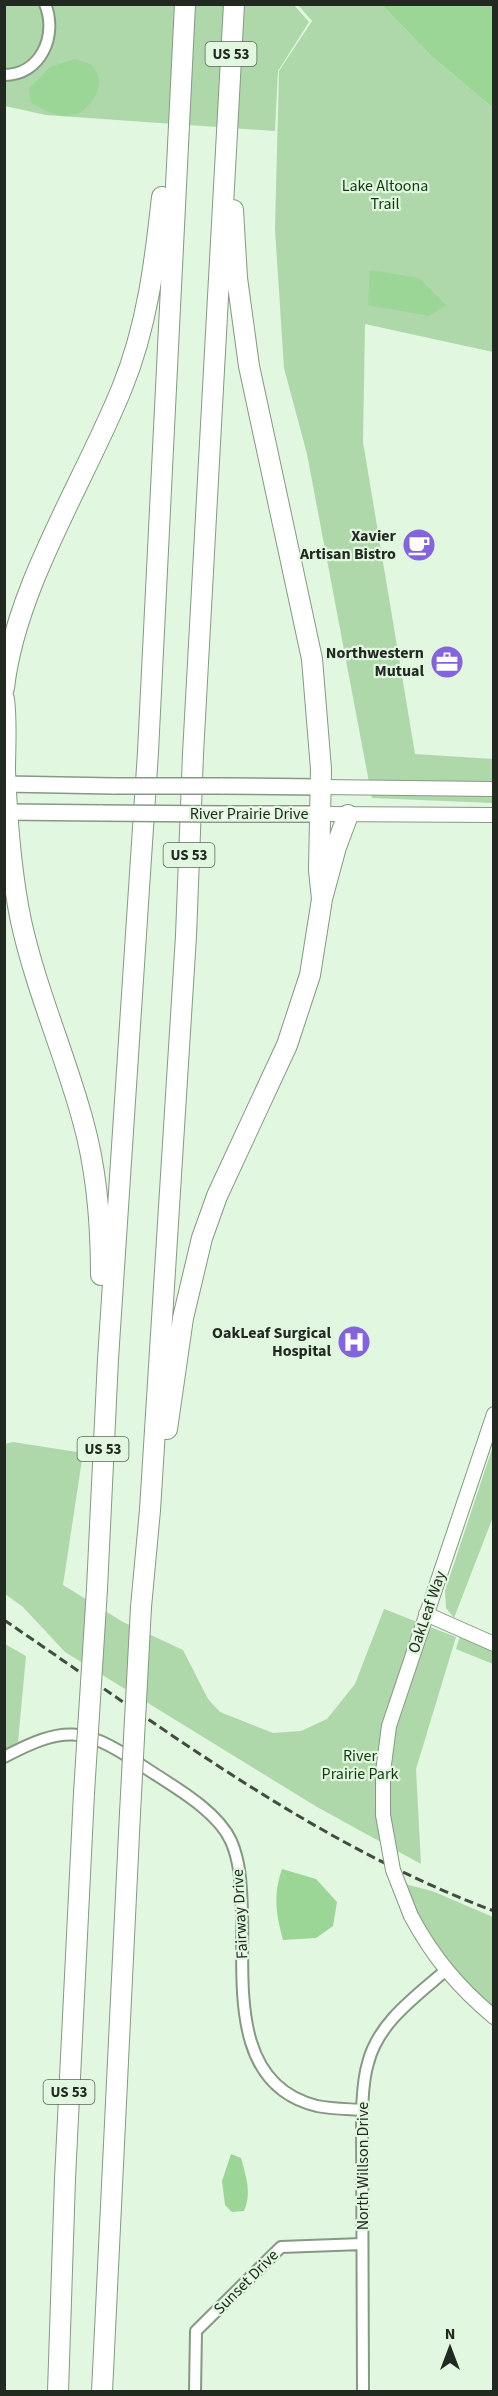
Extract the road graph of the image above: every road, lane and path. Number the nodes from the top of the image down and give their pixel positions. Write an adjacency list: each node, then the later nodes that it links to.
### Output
1 (45, 4): 4 (street)
2 (185, 4): 5 (highway, US 53)
3 (234, 4): 6 (highway, US 53)
4 (4, 75)
5 (180, 85): 7 (highway); 17 (highway, US 53)
6 (228, 103): 10 (highway); 19 (highway, US 53)
7 (4, 688)
8 (4, 699): 9 (highway)
9 (5, 784): 10 (main road, River Prairie Drive, bridge); 12 (highway)
10 (320, 787): 11 (street, River Prairie Drive); 13 (highway)
11 (494, 789)
12 (6, 812): 13 (main road, River Prairie Drive, bridge); 17 (highway)
13 (320, 814): 14 (street, River Prairie Drive); 16 (highway)
14 (348, 815): 15 (street, River Prairie Drive); 16 (highway)
15 (494, 815)
16 (322, 899): 19 (highway)
17 (108, 1359): 27 (highway, US 53, bridge)
18 (494, 1414): 20 (street, OakLeaf Way)
19 (150, 1510): 28 (highway, US 53, bridge)
20 (426, 1614): 21 (street); 23 (street, OakLeaf Way, bridge)
21 (494, 1644)
22 (4, 1757): 25 (street, Fairway Drive)
23 (445, 1971): 24 (street, OakLeaf Way); 25 (street, North Willson Drive)
24 (494, 2017)
25 (362, 2110): 26 (street, North Willson Drive)
26 (362, 2244): 29 (street, Sunset Drive); 30 (street, North Willson Drive)
27 (58, 2391)
28 (102, 2391)
29 (195, 2391)
30 (363, 2391)

